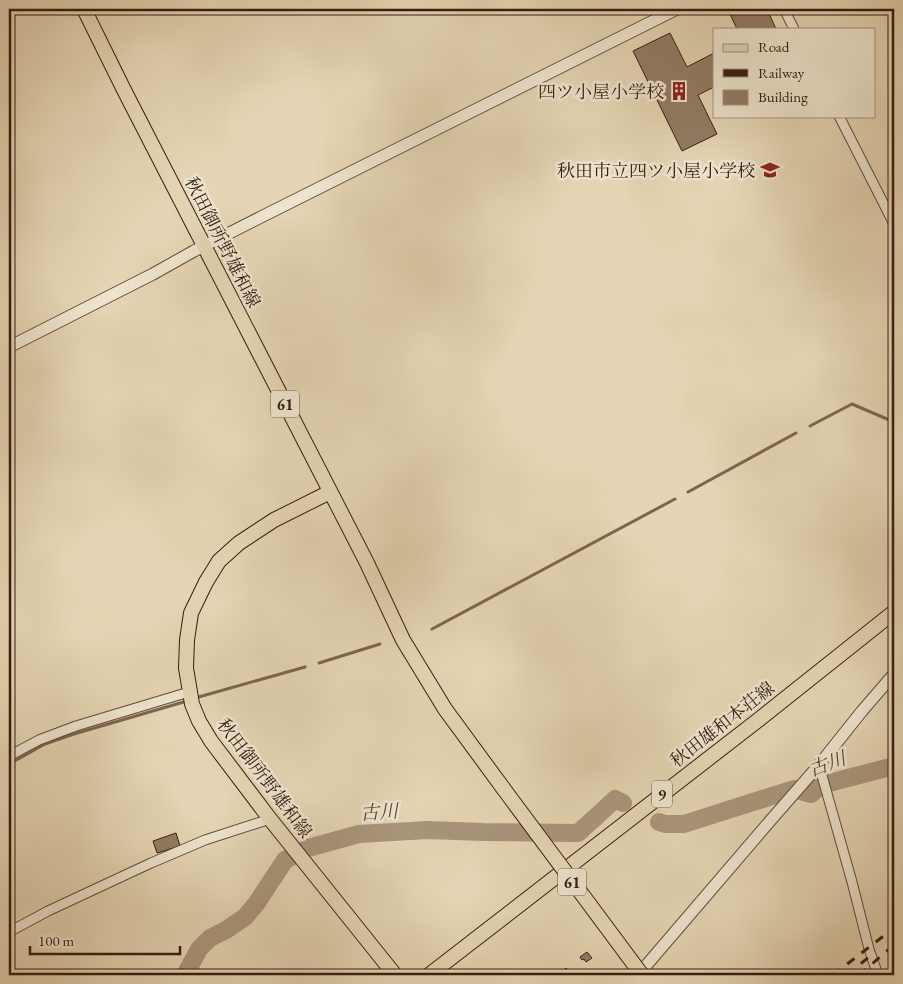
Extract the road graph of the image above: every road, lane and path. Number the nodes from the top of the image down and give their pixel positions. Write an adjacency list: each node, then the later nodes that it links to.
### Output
1 (84, 9): 7 (main road, 秋田御所野雄和線 / 61)
2 (677, 9): 7 (street)
3 (784, 9): 4 (street)
4 (794, 28)
5 (840, 118): 6 (street)
6 (894, 224)
7 (204, 246): 8 (street); 9 (main road, 秋田御所野雄和線 / 61)
8 (9, 347)
9 (330, 492): 12 (main road, 秋田御所野雄和線); 19 (main road, 秋田御所野雄和線 / 61, bridge)
10 (894, 612): 18 (main road, 秋田雄和本荘線 / 9)
11 (894, 674): 14 (street)
12 (190, 696): 13 (street); 15 (main road, 秋田御所野雄和線)
13 (9, 756)
14 (820, 771): 19 (street); 20 (street)
15 (270, 819): 16 (street); 17 (main road, 秋田御所野雄和線)
16 (9, 932)
17 (395, 975)
18 (429, 975)
19 (640, 975)
20 (878, 975)

